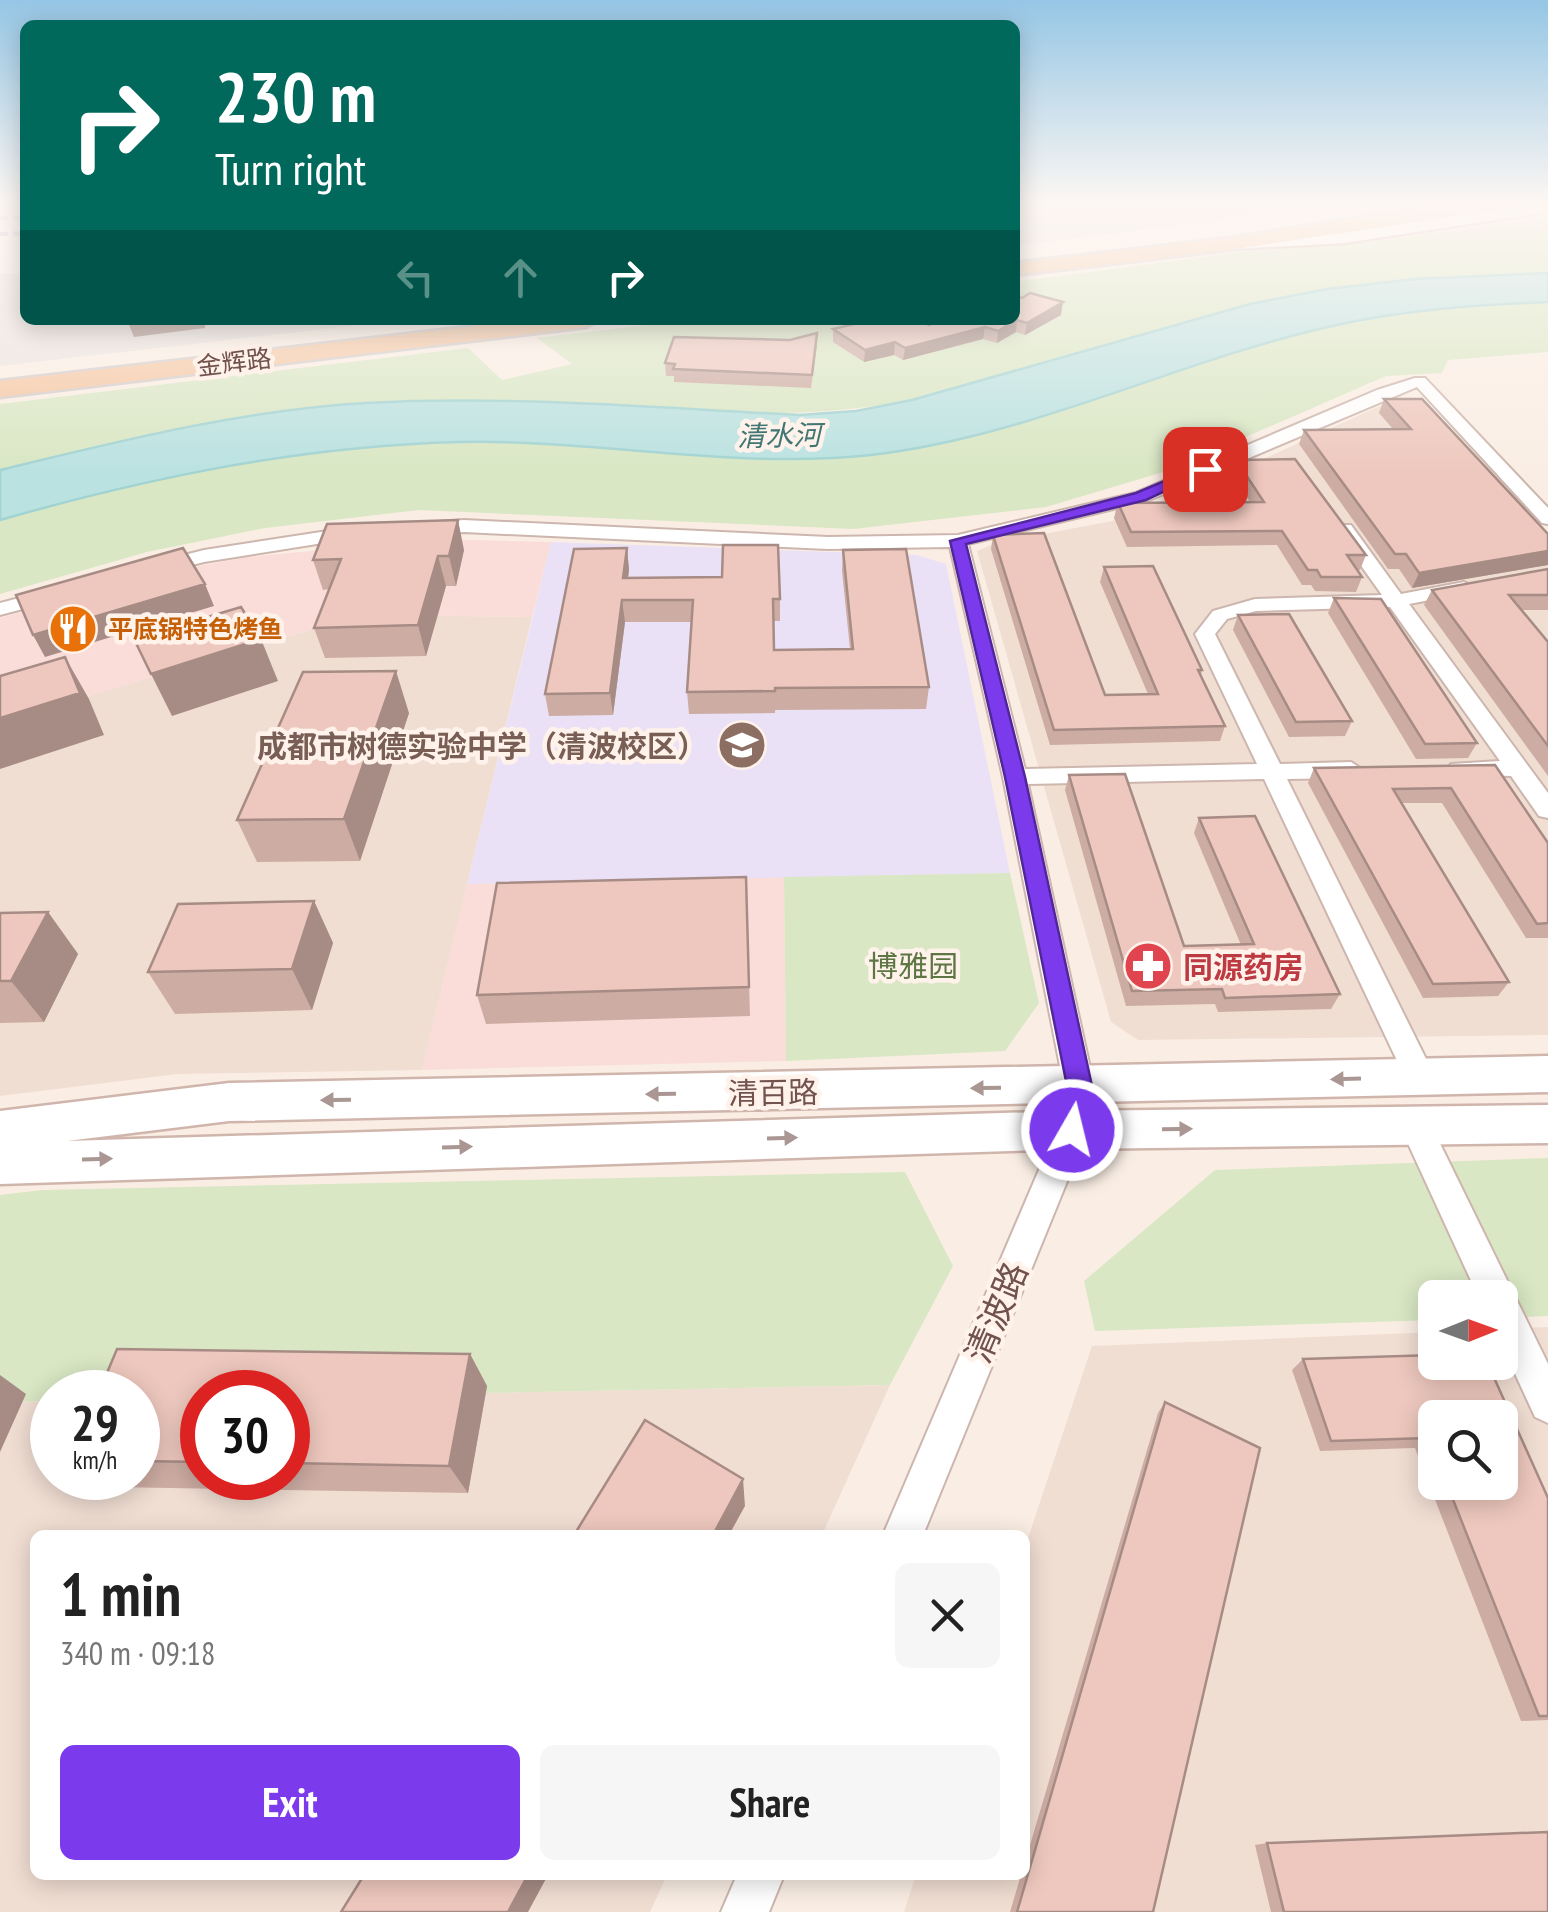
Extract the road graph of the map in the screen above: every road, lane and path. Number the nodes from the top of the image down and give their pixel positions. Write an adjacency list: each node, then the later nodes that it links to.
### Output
1 (451, 325): 3 (main road, 金辉路)
2 (546, 325): 4 (main road, 金辉路)
3 (0, 378)
4 (0, 390)
5 (1269, 442): 6 (street); 8 (street); 9 (street)
6 (1295, 460)
7 (1329, 507): 13 (street)
8 (1548, 519)
9 (958, 541): 10 (street); 19 (street)
10 (129, 575)
11 (1487, 584): 13 (street)
12 (72, 590): 14 (street)
13 (1396, 600): 15 (street); 18 (street)
14 (0, 609)
15 (1518, 768): 16 (street); 20 (street)
16 (1442, 769)
17 (1366, 770): 18 (street)
18 (1272, 771): 19 (street); 22 (street)
19 (1015, 777): 23 (street)
20 (1548, 810)
21 (1548, 1074): 22 (street, 清百路)
22 (1420, 1076): 23 (street, 清百路, one-way to 23)
23 (1079, 1086): 26 (street, 清百路, one-way to 26); 27 (street, 清波路)
24 (1548, 1124): 25 (street, 清百路)
25 (1416, 1126): 27 (street, 清百路, one-way to 25); 29 (street)
26 (0, 1130)
27 (1072, 1130): 28 (street, 清百路, one-way to 27); 32 (street, 清波路)
28 (0, 1164)
29 (1489, 1280)
30 (1518, 1340): 31 (street)
31 (1548, 1404)
32 (904, 1530)
33 (759, 1880): 34 (street)
34 (745, 1912)

